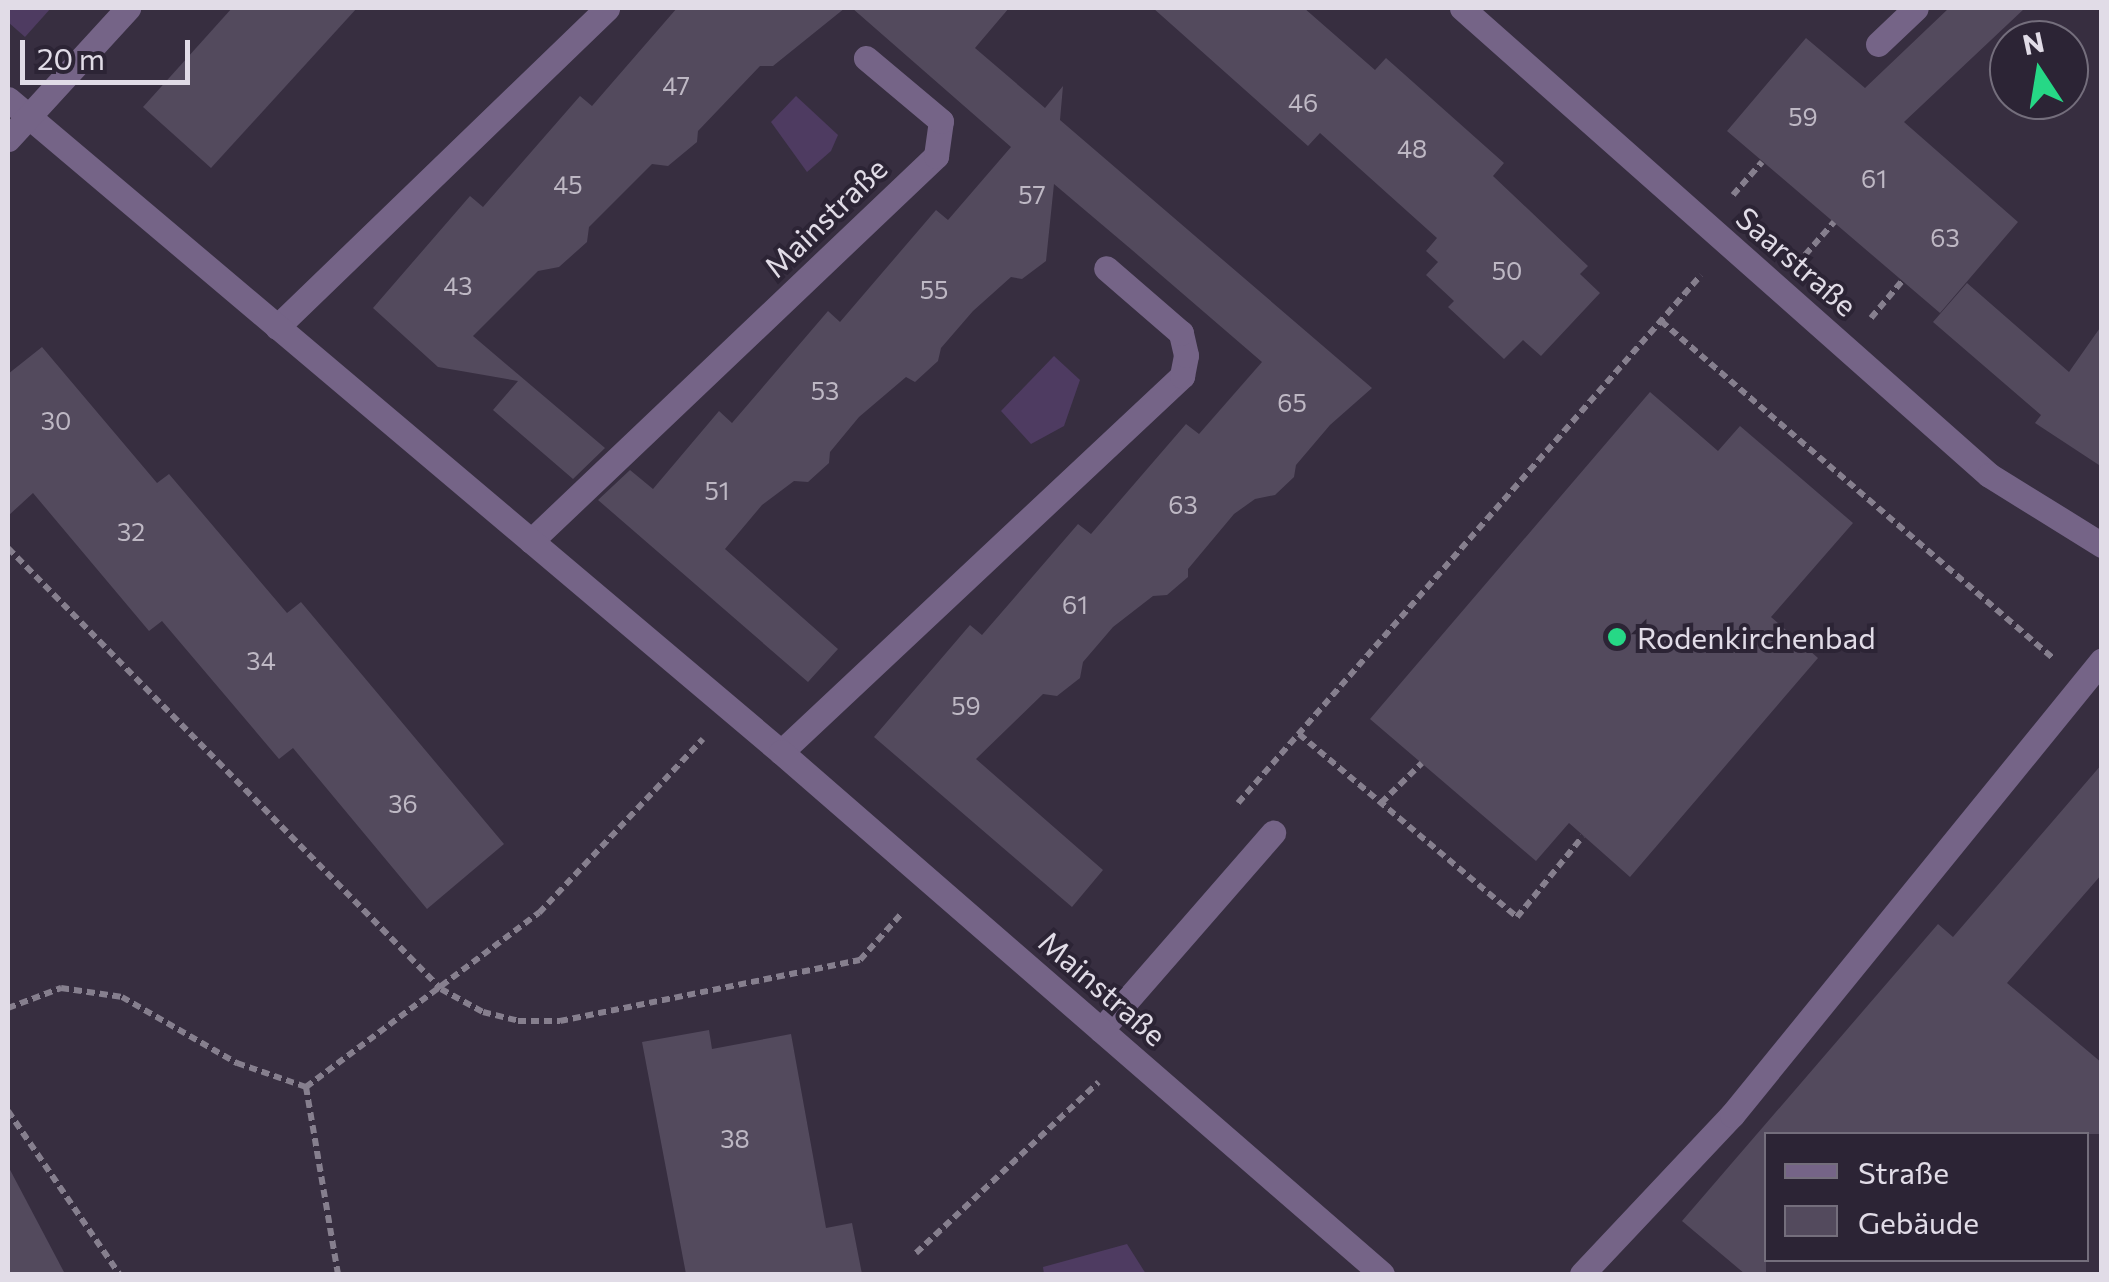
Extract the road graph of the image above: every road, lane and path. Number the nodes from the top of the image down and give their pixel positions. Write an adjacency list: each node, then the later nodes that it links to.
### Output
1 (128, 8): 8 (street)
2 (606, 8): 13 (street)
3 (1462, 8): 10 (street, Saarstraße)
4 (1916, 8): 5 (street)
5 (1878, 44)
6 (866, 58): 14 (street, Mainstraße)
7 (8, 99): 8 (street, Mainstraße)
8 (28, 116): 9 (street); 13 (street, Mainstraße)
9 (8, 139)
10 (1728, 244): 12 (path); 15 (street, Saarstraße)
11 (1106, 268): 21 (street)
12 (1661, 321): 18 (path); 20 (path)
13 (277, 327): 14 (street, Mainstraße)
14 (531, 541): 19 (street, Mainstraße)
15 (2102, 545)
16 (8, 548): 28 (path)
17 (2102, 660): 18 (street)
18 (2082, 684): 38 (street)
19 (731, 709): 21 (street, Mainstraße); 28 (path)
20 (1299, 734): 23 (path); 24 (path)
21 (781, 752): 27 (street, Mainstraße)
22 (1422, 763): 23 (path)
23 (1381, 803): 26 (path)
24 (1233, 809)
25 (1273, 833): 30 (street)
26 (1583, 836)
27 (931, 882): 28 (path); 30 (street, Mainstraße)
28 (441, 989): 32 (path)
29 (8, 1008): 32 (path)
30 (1100, 1030): 31 (street, Mainstraße)
31 (1128, 1053): 34 (path); 37 (street, Mainstraße)
32 (306, 1087): 36 (path)
33 (8, 1111): 35 (path)
34 (916, 1253)
35 (119, 1274)
36 (338, 1274)
37 (1382, 1274)
38 (1582, 1274)

